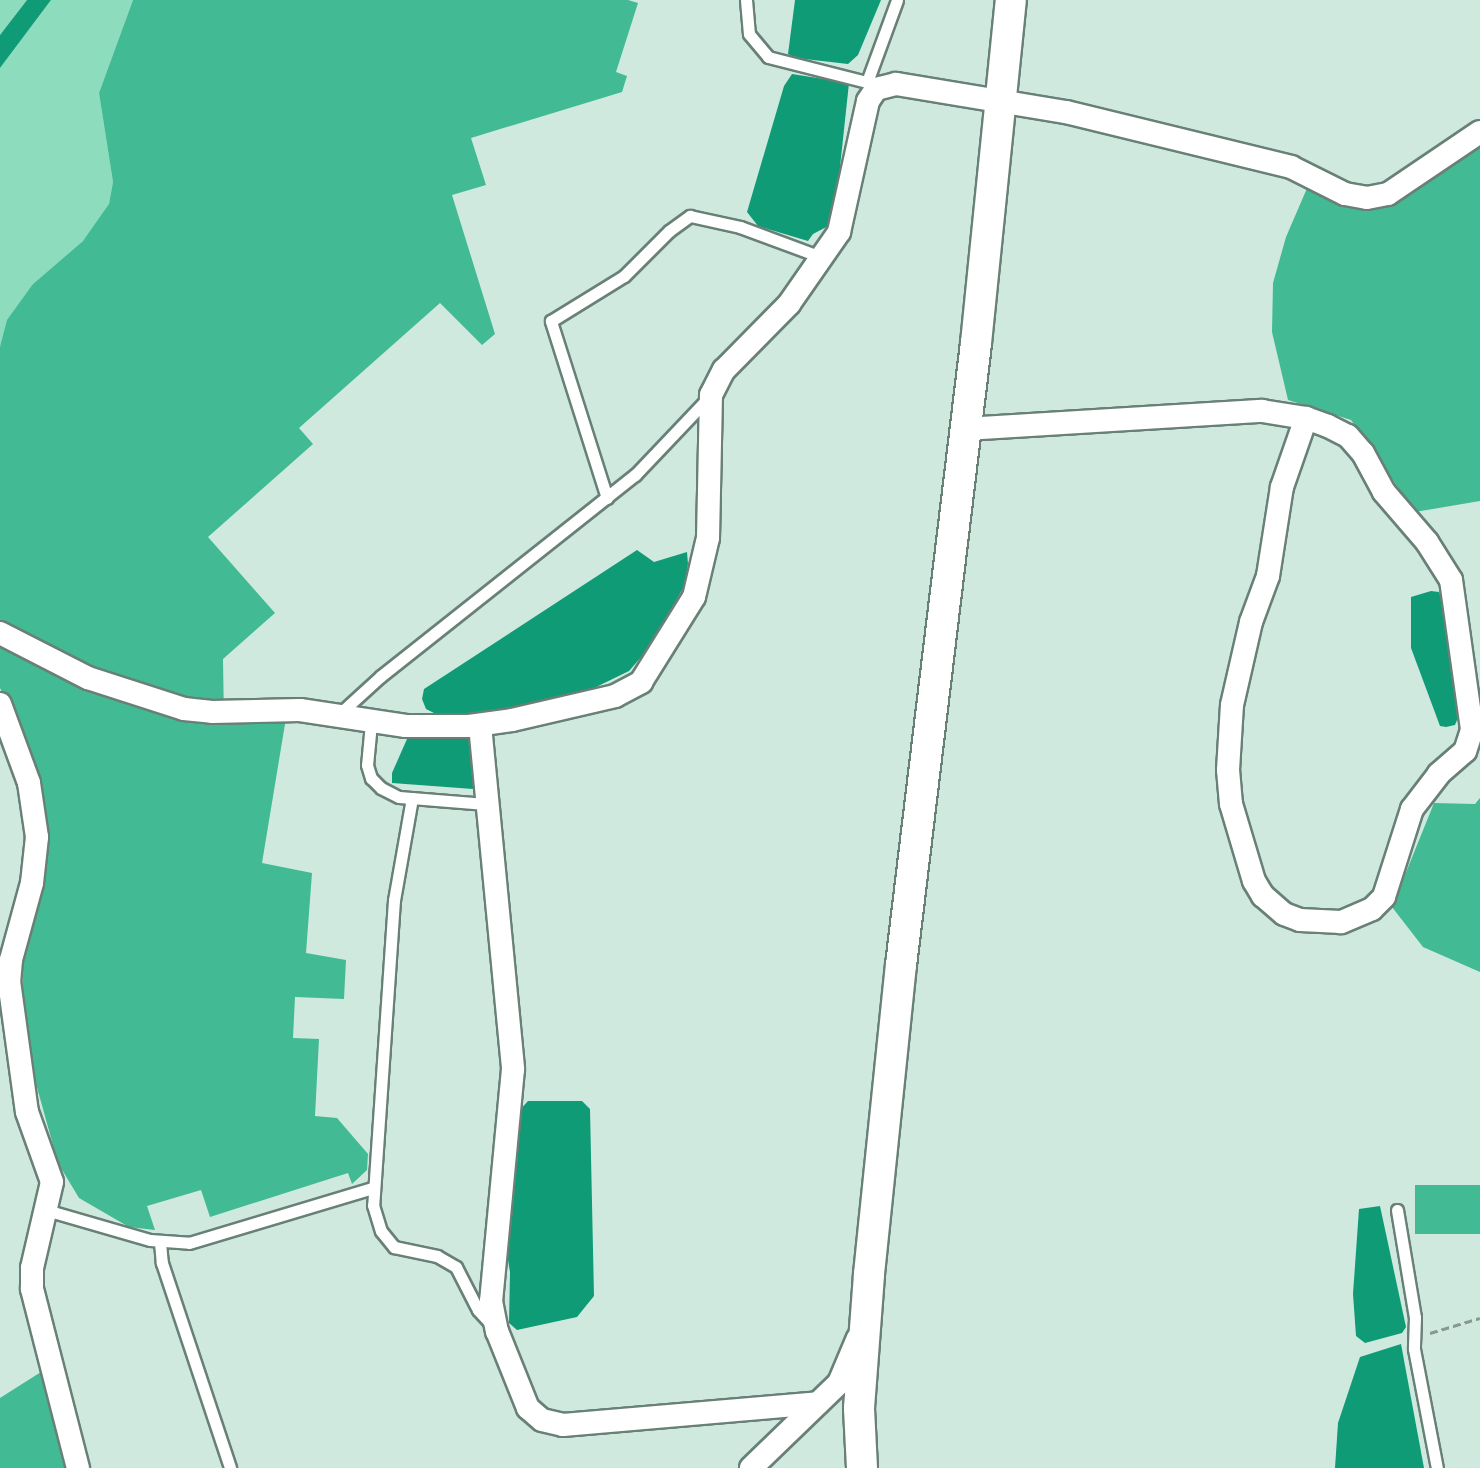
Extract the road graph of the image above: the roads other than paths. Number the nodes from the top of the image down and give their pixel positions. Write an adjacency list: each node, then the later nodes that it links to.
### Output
1 (746, 0): 4 (lane)
2 (897, 0): 4 (lane)
3 (1011, 0): 5 (street)
4 (874, 84): 5 (street); 7 (street)
5 (999, 101): 6 (street); 10 (street)
6 (1480, 132)
7 (821, 257): 8 (street); 11 (lane)
8 (711, 395): 11 (lane); 16 (street)
9 (1306, 418): 9 (street); 10 (street)
10 (965, 429): 23 (street)
11 (607, 498): 14 (lane)
12 (0, 633): 14 (street)
13 (0, 704): 20 (street)
14 (336, 717): 15 (street)
15 (371, 723): 16 (street); 17 (lane)
16 (480, 725): 18 (street)
17 (412, 798): 18 (lane); 19 (lane)
18 (486, 804): 24 (street)
19 (372, 1188): 22 (lane); 24 (lane)
20 (46, 1210): 22 (lane); 26 (street)
21 (1397, 1210): 30 (lane)
22 (160, 1242): 27 (lane)
23 (865, 1322): 25 (street); 29 (street)
24 (497, 1331): 25 (street)
25 (818, 1403): 28 (street)
26 (78, 1468)
27 (230, 1468)
28 (751, 1468)
29 (862, 1468)
30 (1437, 1468)

